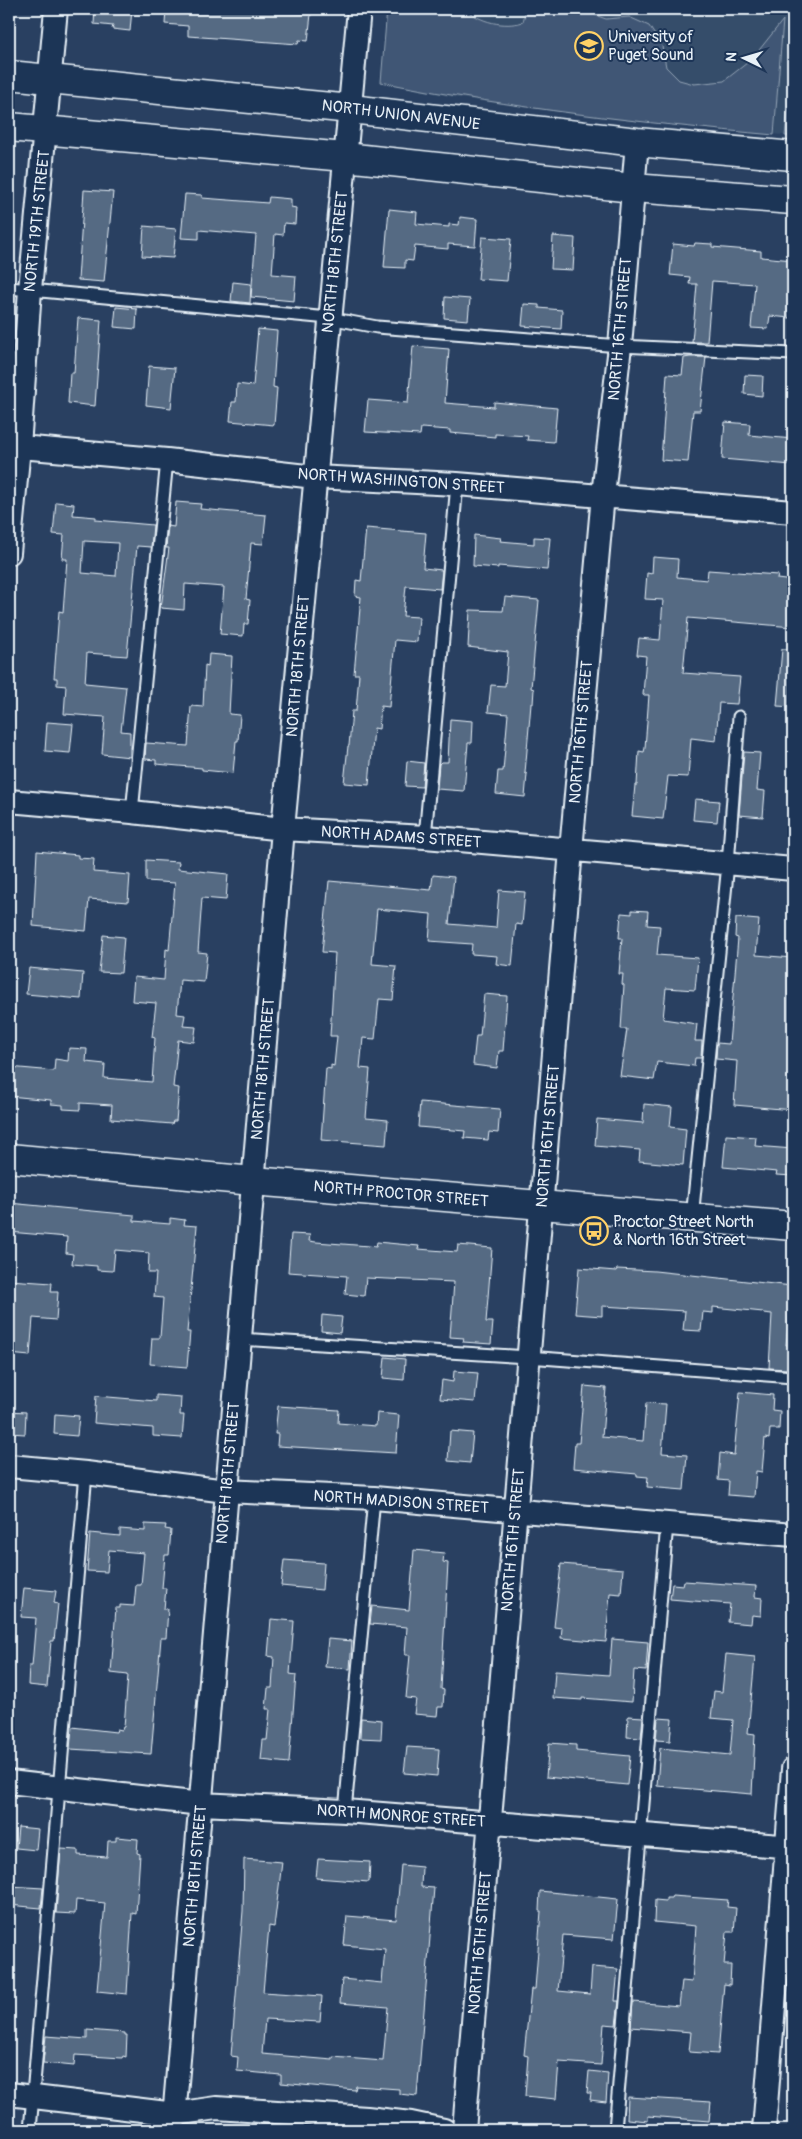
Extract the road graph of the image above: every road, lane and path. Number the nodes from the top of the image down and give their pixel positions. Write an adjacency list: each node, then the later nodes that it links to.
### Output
1 (56, 9): 4 (street, NORTH 19TH STREET)
2 (359, 9): 5 (street, NORTH 18TH STREET)
3 (9, 75): 4 (street, NORTH UNION AVENUE)
4 (50, 78): 5 (street, NORTH UNION AVENUE); 7 (street, NORTH 19TH STREET)
5 (351, 109): 8 (street, NORTH UNION AVENUE); 10 (street, NORTH 18TH STREET)
6 (9, 127): 7 (street)
7 (46, 130): 10 (street); 13 (street, NORTH 19TH STREET)
8 (637, 142): 9 (street, NORTH UNION AVENUE); 11 (street, NORTH 16TH STREET)
9 (793, 156)
10 (345, 157): 11 (street); 14 (street, NORTH 18TH STREET)
11 (633, 188): 12 (street); 15 (street, NORTH 16TH STREET)
12 (793, 200)
13 (19, 289): 14 (lane); 17 (street, NORTH 19TH STREET)
14 (330, 318): 15 (lane); 19 (street, NORTH 18TH STREET)
15 (620, 346): 16 (lane); 21 (street, NORTH 16TH STREET)
16 (793, 354)
17 (14, 447): 18 (street, NORTH WASHINGTON STREET); 23 (street, NORTH 19TH STREET)
18 (167, 460): 19 (street, NORTH WASHINGTON STREET); 26 (lane)
19 (315, 477): 20 (street, NORTH WASHINGTON STREET); 27 (street, NORTH 18TH STREET)
20 (457, 484): 21 (street, NORTH WASHINGTON STREET); 28 (lane)
21 (604, 495): 22 (street, NORTH WASHINGTON STREET); 29 (street, NORTH 16TH STREET)
22 (793, 512)
23 (9, 553)
24 (739, 717): 30 (lane)
25 (9, 801): 26 (street, NORTH ADAMS STREET)
26 (132, 812): 27 (street, NORTH ADAMS STREET)
27 (283, 829): 28 (street, NORTH ADAMS STREET); 33 (street, NORTH 18TH STREET)
28 (425, 837): 29 (street, NORTH ADAMS STREET)
29 (570, 850): 30 (street, NORTH ADAMS STREET); 34 (street, NORTH 16TH STREET)
30 (728, 864): 31 (street, NORTH ADAMS STREET); 35 (lane)
31 (793, 869)
32 (9, 1158): 33 (street, NORTH PROCTOR STREET)
33 (253, 1181): 34 (street, NORTH PROCTOR STREET); 37 (street, NORTH 18TH STREET)
34 (542, 1206): 35 (street, NORTH PROCTOR STREET); 38 (street, NORTH 16TH STREET)
35 (692, 1218): 36 (street, NORTH PROCTOR STREET)
36 (793, 1226)
37 (239, 1340): 38 (lane); 42 (street, NORTH 18TH STREET)
38 (528, 1357): 39 (lane); 44 (street, NORTH 16TH STREET)
39 (793, 1377)
40 (9, 1466): 41 (street, NORTH MADISON STREET)
41 (86, 1473): 42 (street, NORTH MADISON STREET); 49 (lane)
42 (226, 1491): 43 (street, NORTH MADISON STREET); 50 (street, NORTH 18TH STREET)
43 (374, 1498): 44 (street, NORTH MADISON STREET); 51 (lane)
44 (516, 1510): 45 (street, NORTH MADISON STREET); 52 (street, NORTH 16TH STREET)
45 (667, 1524): 46 (street, NORTH MADISON STREET); 53 (lane)
46 (793, 1535)
47 (793, 1769): 54 (street)
48 (9, 1782): 49 (street, NORTH MONROE STREET)
49 (60, 1786): 50 (street, NORTH MONROE STREET); 56 (lane)
50 (201, 1804): 51 (street, NORTH MONROE STREET); 57 (street, NORTH 18TH STREET)
51 (345, 1810): 52 (street, NORTH MONROE STREET)
52 (490, 1822): 53 (street, NORTH MONROE STREET); 60 (street, NORTH 16TH STREET)
53 (641, 1835): 54 (street, NORTH MONROE STREET); 61 (lane)
54 (790, 1847): 62 (street)
55 (9, 2094): 56 (street)
56 (33, 2097): 57 (street); 58 (lane)
57 (174, 2122): 59 (street)
58 (30, 2130)
59 (444, 2130)
60 (464, 2130)
61 (615, 2130)
62 (764, 2130)

